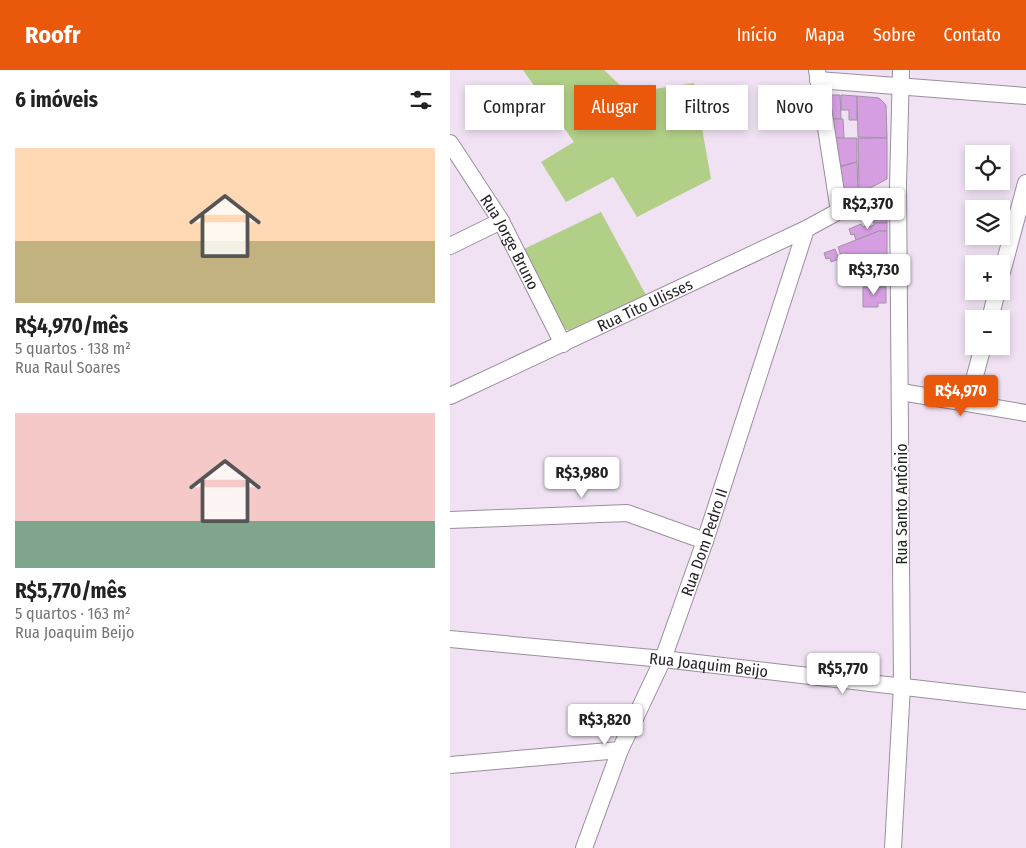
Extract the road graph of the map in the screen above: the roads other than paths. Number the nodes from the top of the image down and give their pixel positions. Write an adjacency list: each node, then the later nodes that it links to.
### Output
1 (901, 70): 3 (street, Rua Santo Antônio)
2 (818, 75): 3 (street); 8 (street, Rua Tito Ulisses)
3 (901, 87): 4 (street); 13 (street, Rua Santo Antônio)
4 (1026, 96)
5 (450, 144): 7 (street, Rua Jorge Bruno)
6 (1026, 183): 10 (street)
7 (502, 221): 9 (street); 11 (street, Rua Jorge Bruno)
8 (806, 229): 11 (street, Rua Tito Ulisses); 18 (street, Rua Dom Pedro II)
9 (450, 246)
10 (1007, 255)
11 (563, 344): 14 (street, Rua Tito Ulisses)
12 (981, 355): 15 (street)
13 (900, 392): 15 (street); 21 (street, Rua Santo Antônio)
14 (450, 396)
15 (968, 402): 16 (street)
16 (1026, 413)
17 (450, 520): 18 (street)
18 (705, 541): 20 (street, Rua Dom Pedro II)
19 (450, 639): 20 (street, Rua Joaquim Beijo)
20 (664, 659): 21 (street, Rua Joaquim Beijo); 23 (street, Rua Dom Pedro II)
21 (902, 686): 22 (street, Rua Joaquim Beijo); 26 (street, Rua Santo Antônio)
22 (1026, 701)
23 (620, 750): 24 (street); 25 (street, Rua Dom Pedro II)
24 (450, 765)
25 (584, 848)
26 (893, 848)

